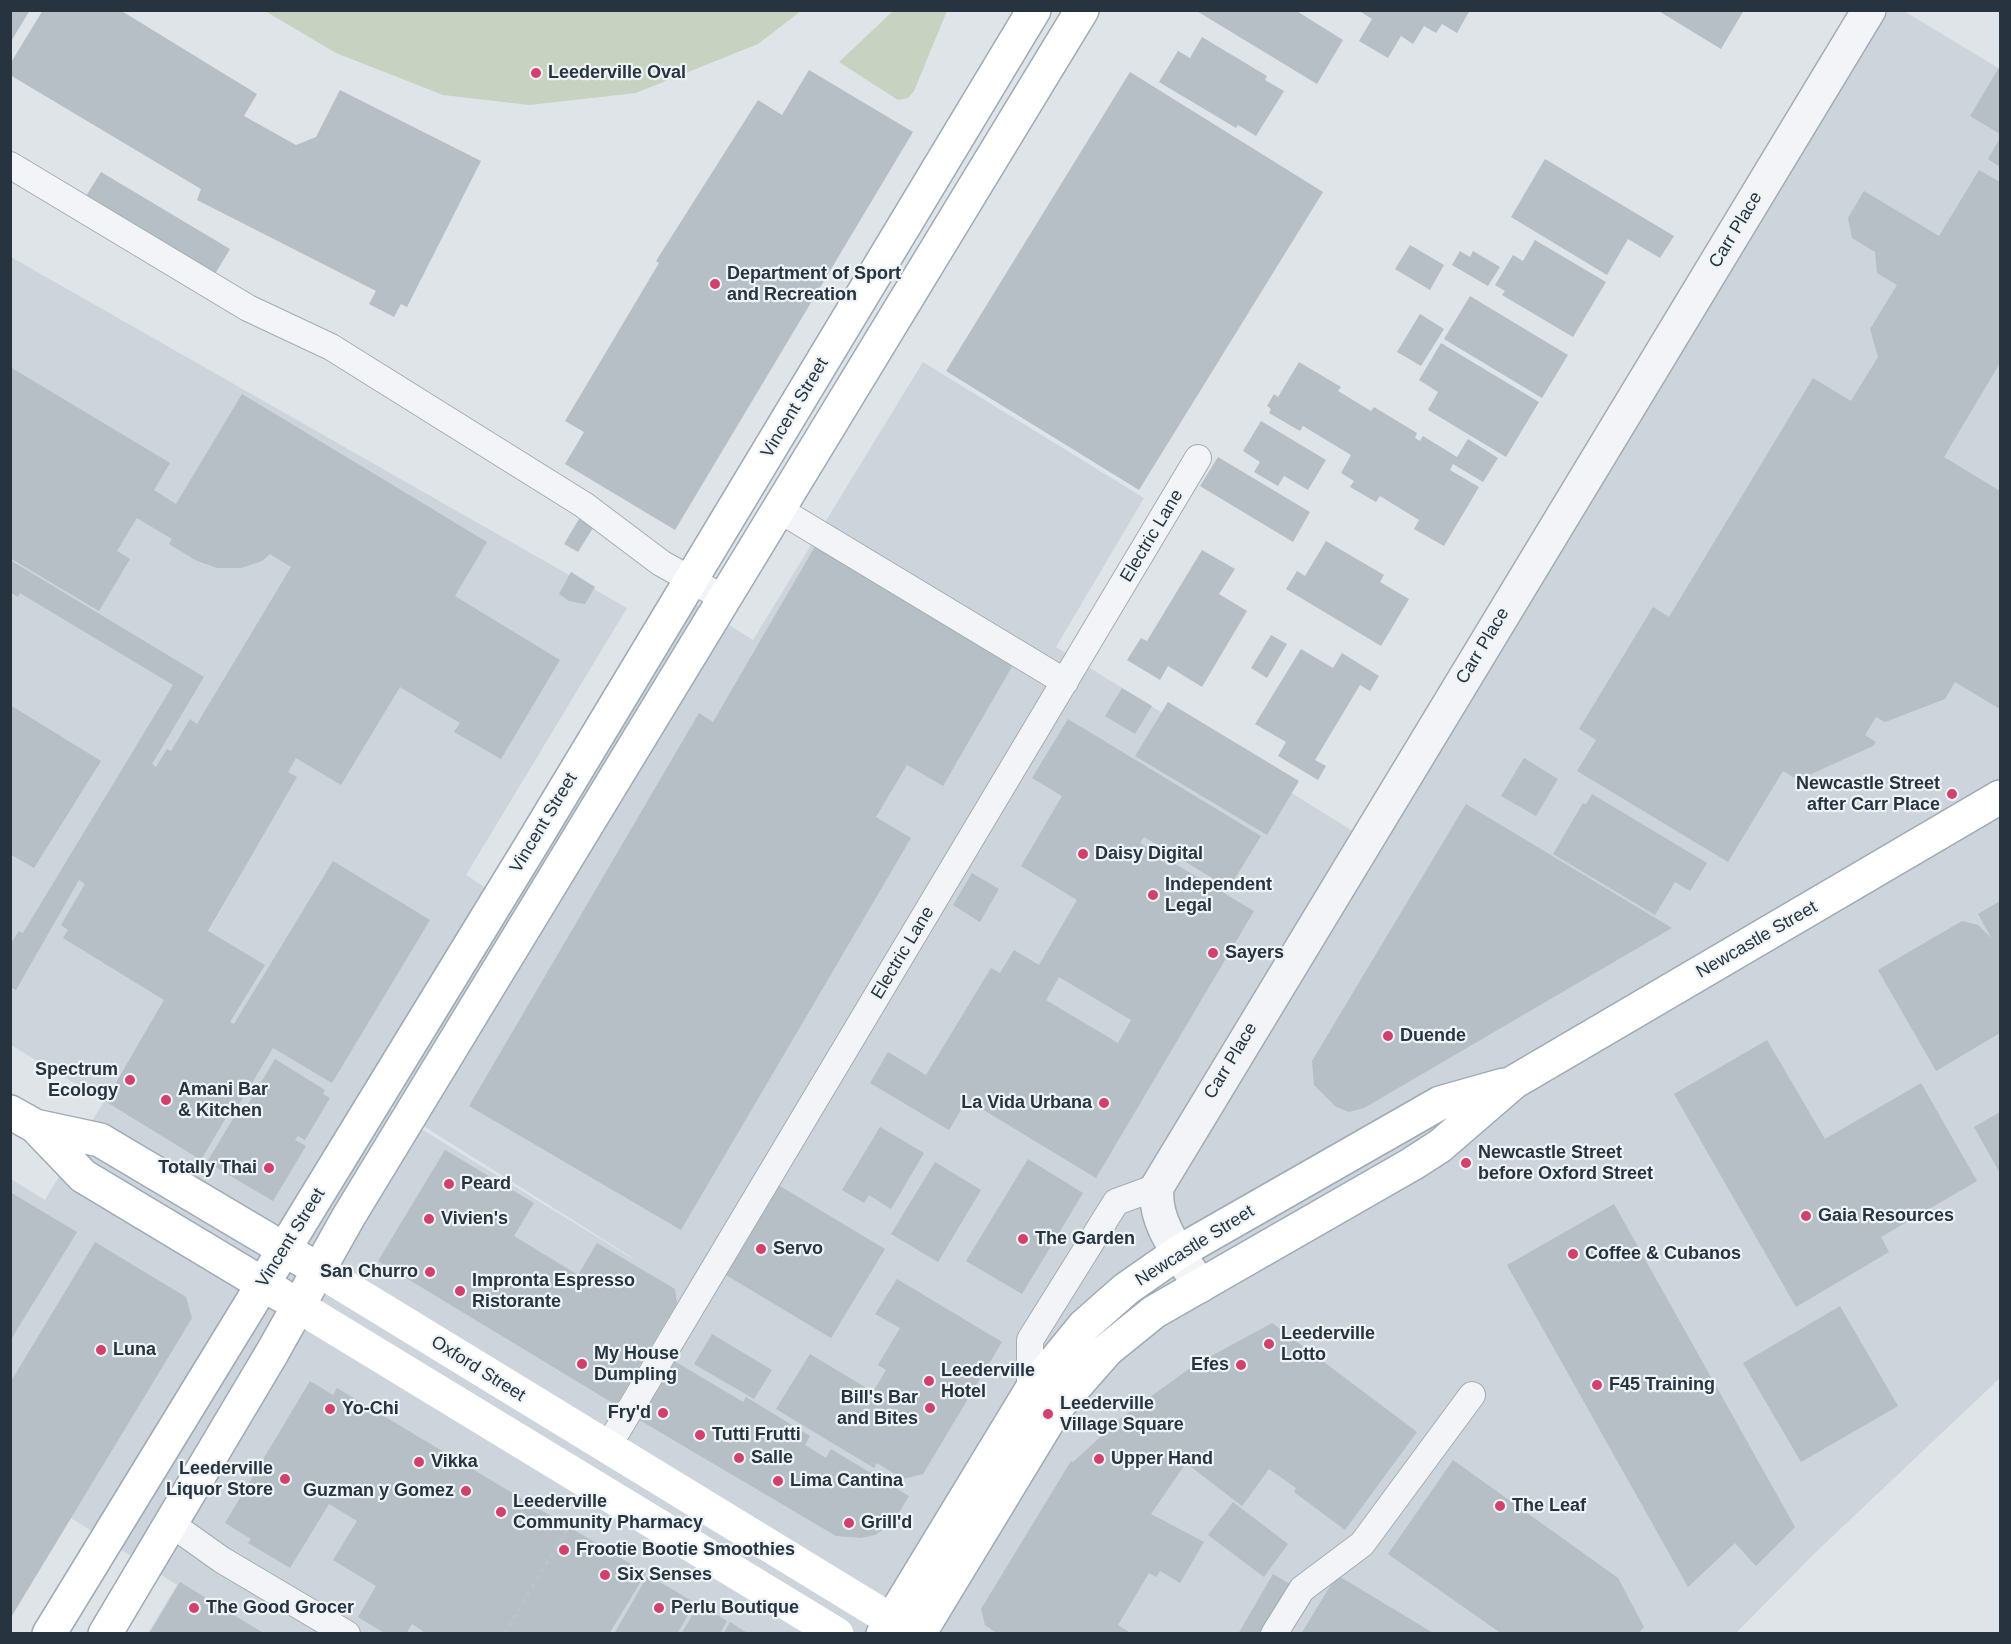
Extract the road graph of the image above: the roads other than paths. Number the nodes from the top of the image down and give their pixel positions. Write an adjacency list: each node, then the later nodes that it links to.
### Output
1 (1034, 10): 7 (main road, Vincent Street)
2 (1082, 10): 6 (main road, Vincent Street)
3 (1869, 10): 13 (street, Carr Place)
4 (10, 165): 7 (lane)
5 (1198, 458): 9 (lane, Electric Lane)
6 (778, 508): 8 (main road, Vincent Street); 9 (lane)
7 (691, 580): 8 (lane); 14 (main road, Vincent Street)
8 (724, 600): 16 (main road, Vincent Street)
9 (1065, 682): 22 (lane, Electric Lane)
10 (2001, 797): 11 (main road, Newcastle Street)
11 (1514, 1082): 15 (main road, Newcastle Street); 18 (main road, Newcastle Street)
12 (22, 1119): 14 (main road, Oxford Street); 17 (main road, Oxford Street)
13 (1157, 1187): 15 (street); 20 (lane)
14 (284, 1249): 16 (main road, Oxford Street); 17 (main road, Vincent Street)
15 (1179, 1252): 18 (street); 20 (main road, Newcastle Street)
16 (318, 1270): 19 (main road, Vincent Street); 22 (main road, Oxford Street)
17 (262, 1284): 19 (main road, Oxford Street); 25 (main road, Vincent Street)
18 (1200, 1286): 24 (main road, Newcastle Street)
19 (298, 1306): 23 (main road, Vincent Street); 28 (main road, Oxford Street)
20 (1030, 1392): 24 (main road, Newcastle Street)
21 (1472, 1395): 29 (lane)
22 (607, 1448): 24 (main road, Oxford Street)
23 (170, 1523): 26 (main road, Vincent Street); 27 (lane)
24 (902, 1630)
25 (48, 1634)
26 (105, 1634)
27 (347, 1634)
28 (837, 1634)
29 (1274, 1634)

